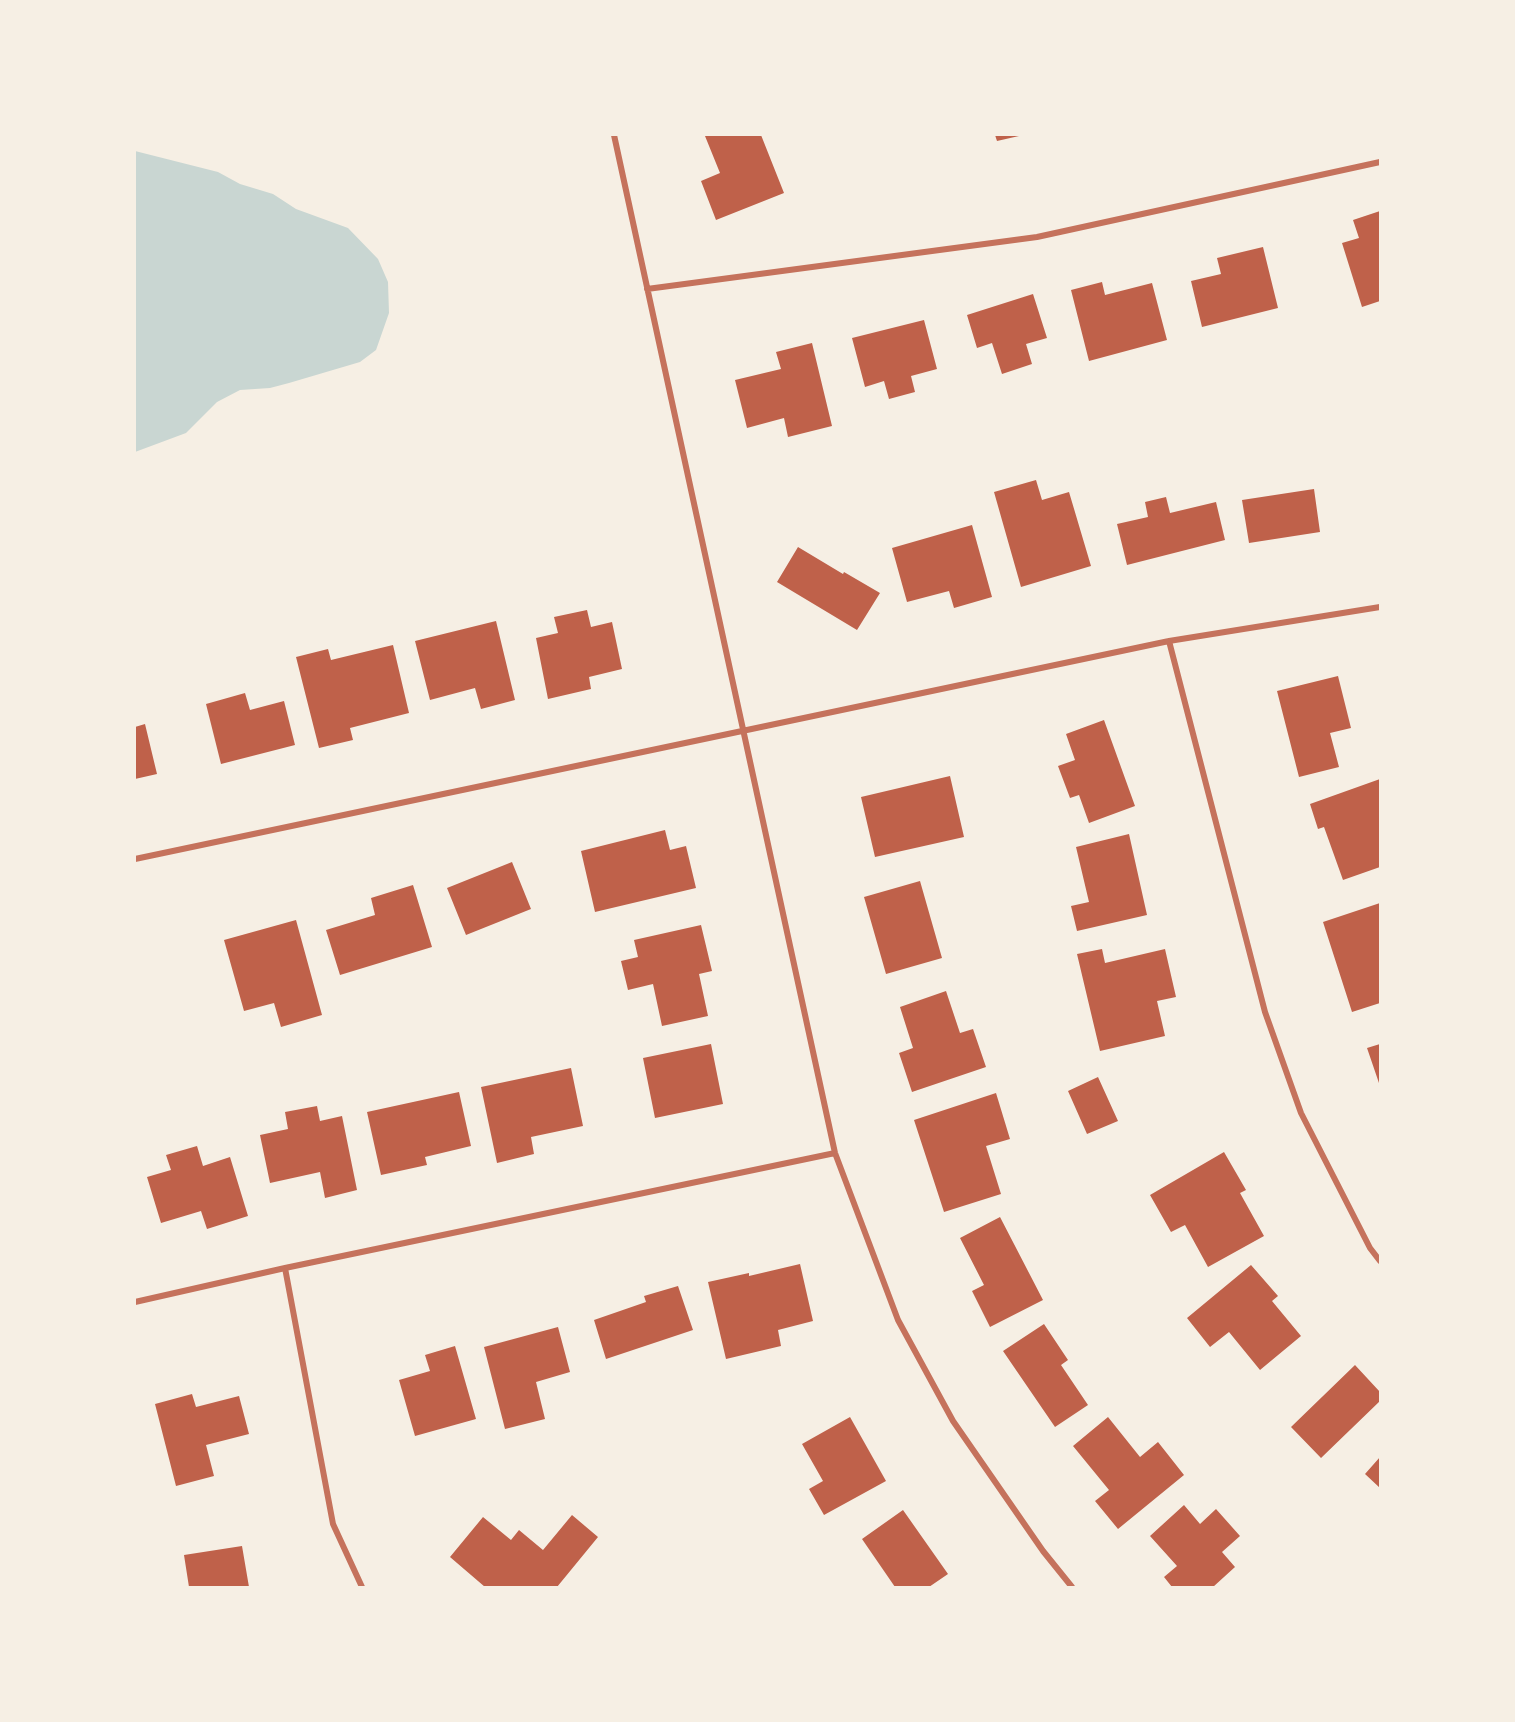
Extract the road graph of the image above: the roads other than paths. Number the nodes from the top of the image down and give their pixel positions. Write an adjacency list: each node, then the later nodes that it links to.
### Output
1 (614, 135): 3 (street)
2 (1380, 162): 3 (street)
3 (647, 289): 6 (street)
4 (1380, 607): 5 (street)
5 (1169, 641): 6 (street); 9 (street)
6 (744, 730): 7 (street); 8 (street)
7 (135, 859)
8 (835, 1153): 10 (street); 13 (street)
9 (1380, 1260)
10 (285, 1268): 11 (street); 12 (street)
11 (135, 1302)
12 (362, 1587)
13 (1071, 1587)

